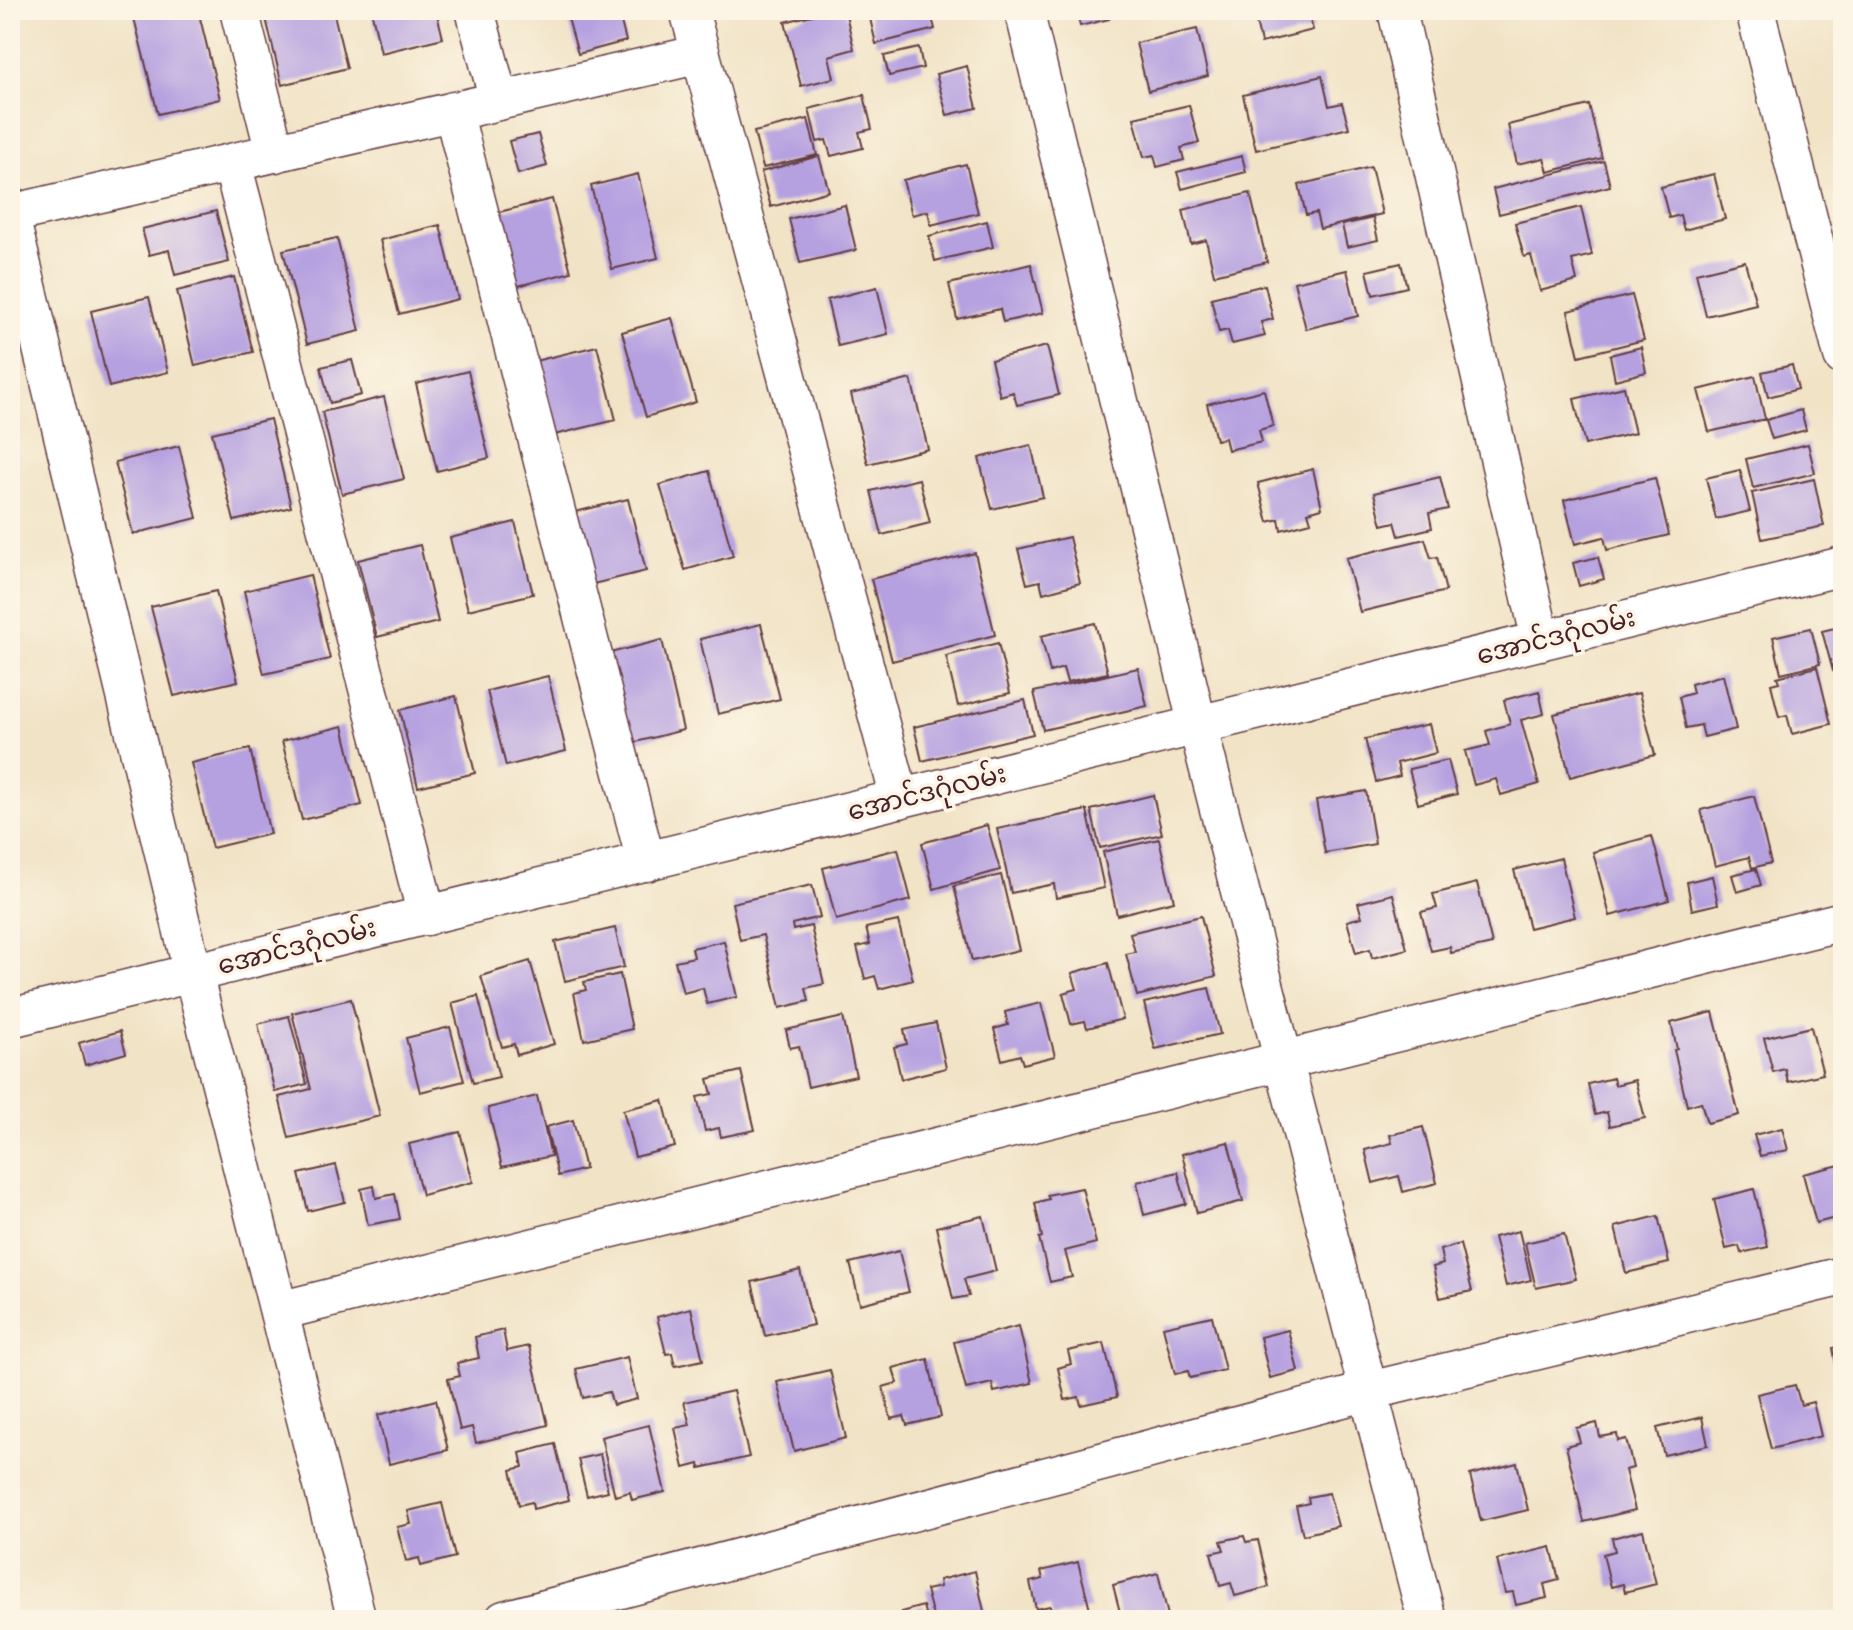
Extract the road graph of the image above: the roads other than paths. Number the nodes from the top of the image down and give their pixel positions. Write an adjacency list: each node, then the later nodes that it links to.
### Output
1 (239, 10): 10 (street)
2 (475, 10): 8 (street)
3 (689, 10): 7 (street)
4 (1024, 10): 16 (street)
5 (1397, 10): 15 (street)
6 (1755, 10): 13 (street)
7 (701, 54): 8 (street); 17 (street)
8 (499, 101): 9 (street)
9 (453, 111): 10 (street); 18 (street)
10 (275, 153): 11 (street)
11 (232, 163): 12 (street); 19 (street)
12 (10, 215): 21 (street)
13 (1843, 356)
14 (1843, 566): 15 (street, အောင်ဒဂုံလမ်း)
15 (1541, 641): 16 (street, အောင်ဒဂုံလမ်း)
16 (1198, 727): 17 (street, အောင်ဒဂုံလမ်း); 23 (street)
17 (900, 799): 18 (street, အောင်ဒဂုံလမ်း)
18 (646, 862): 19 (street, အောင်ဒဂုံလမ်း)
19 (427, 916): 21 (street, အောင်ဒဂုံလမ်း)
20 (1843, 921): 23 (street)
21 (193, 973): 22 (street, အောင်ဒဂုံလမ်း); 25 (street)
22 (10, 1018)
23 (1284, 1061): 25 (street); 26 (street)
24 (1843, 1276): 26 (street)
25 (279, 1311): 27 (street)
26 (1369, 1391): 28 (street); 29 (street)
27 (357, 1620)
28 (504, 1620)
29 (1427, 1620)

